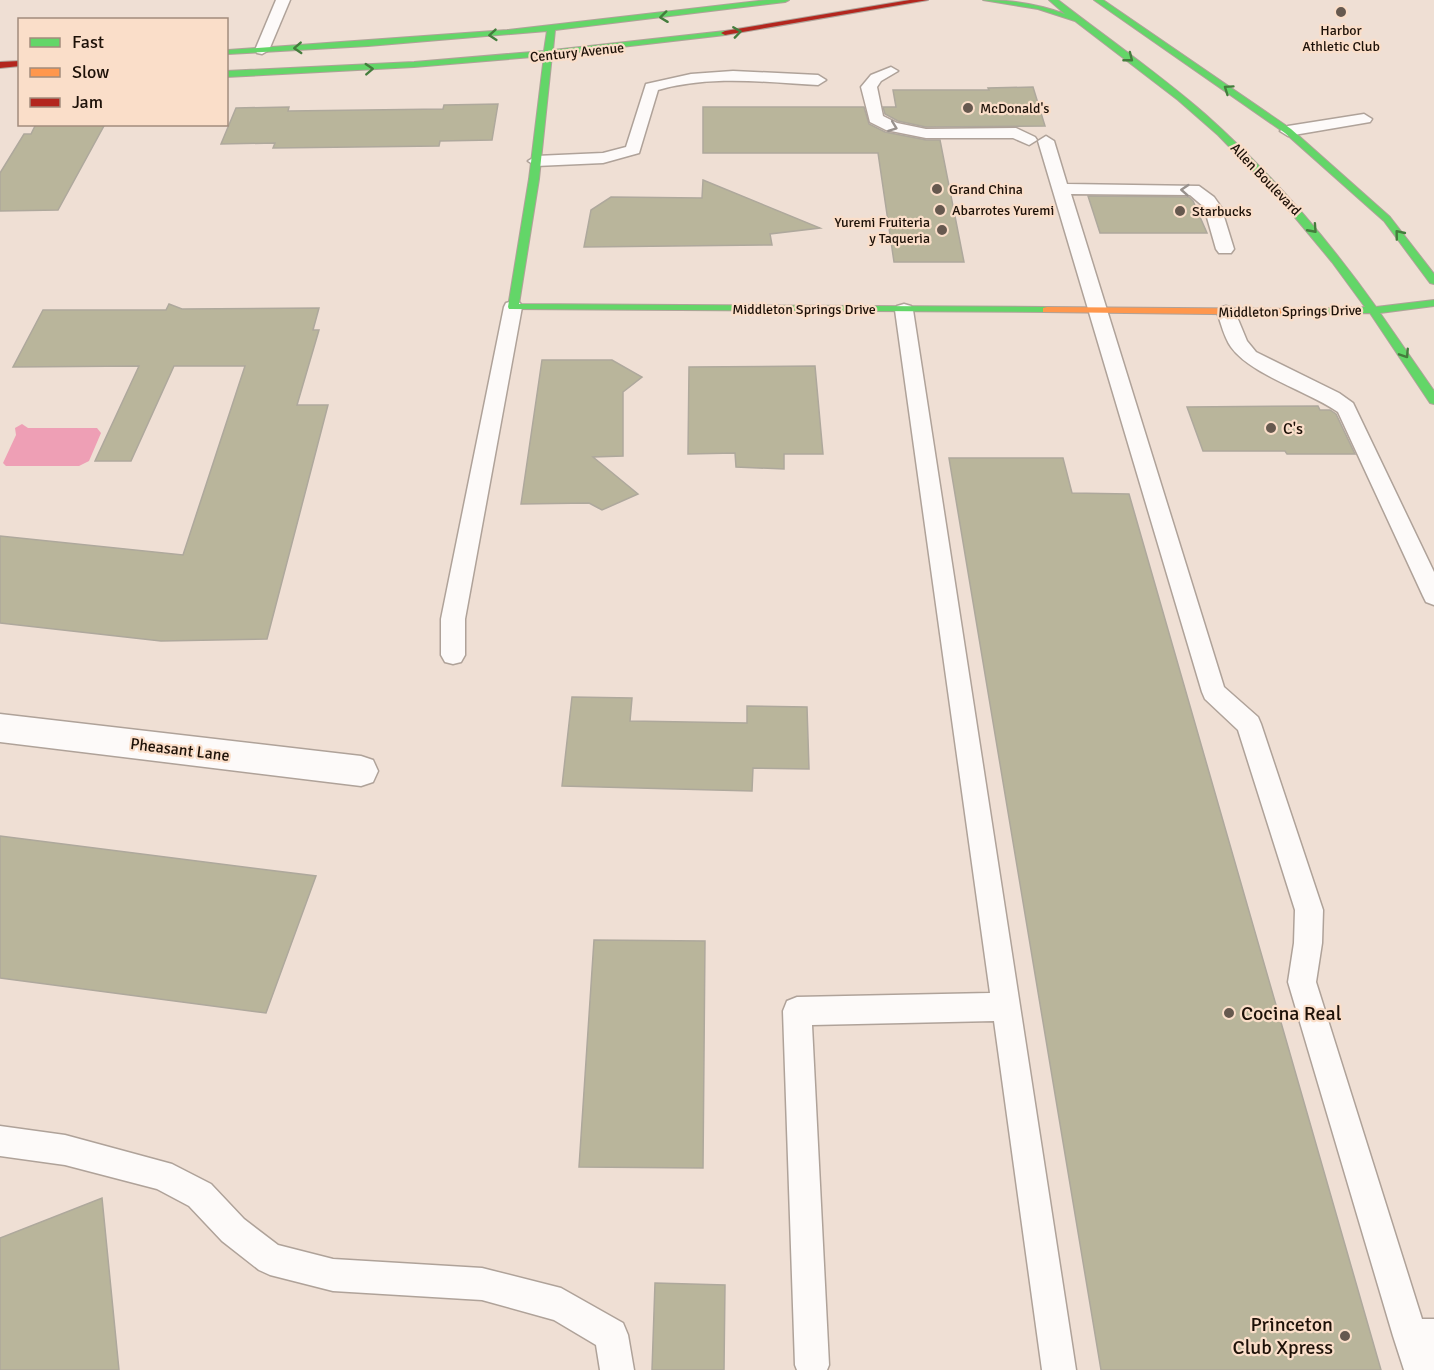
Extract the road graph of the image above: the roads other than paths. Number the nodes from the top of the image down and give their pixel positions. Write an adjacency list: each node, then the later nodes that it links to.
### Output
1 (283, 0): 11 (lane)
2 (785, 0): 9 (main road, Century Avenue, one-way to 9)
3 (924, 0): 13 (main road, Century Avenue, one-way to 3)
4 (987, 0): 8 (main road)
5 (1053, 0): 8 (main road, Allen Boulevard)
6 (1098, 0): 10 (main road)
7 (1132, 8): 10 (main road)
8 (1083, 22): 26 (main road, Allen Boulevard, one-way to 26)
9 (551, 30): 11 (main road, Century Avenue, one-way to 11); 13 (main road)
10 (1156, 39): 18 (main road, one-way to 10)
11 (262, 50): 12 (main road, Century Avenue)
12 (228, 52)
13 (549, 55): 15 (main road, Century Avenue, one-way to 13); 19 (main road)
14 (891, 71): 20 (lane, one-way to 20)
15 (228, 74)
16 (818, 80): 19 (lane)
17 (1364, 119): 18 (lane)
18 (1288, 131): 22 (main road, one-way to 18)
19 (536, 161): 24 (main road)
20 (1060, 189): 21 (lane, one-way to 20); 27 (lane)
21 (1225, 249)
22 (1434, 281)
23 (1434, 303): 26 (main road, Middleton Springs Drive)
24 (513, 307): 25 (main road, Middleton Springs Drive); 31 (lane)
25 (904, 310): 27 (main road, Middleton Springs Drive); 34 (lane)
26 (1375, 310): 28 (main road, Middleton Springs Drive); 29 (main road, Allen Boulevard, one-way to 29)
27 (1098, 312): 28 (main road, Middleton Springs Drive); 36 (lane)
28 (1226, 312): 30 (lane)
29 (1434, 400)
30 (1434, 596)
31 (453, 655)
32 (0, 728): 33 (street, Pheasant Lane)
33 (361, 771)
34 (1006, 1007): 37 (lane); 39 (lane)
35 (0, 1141): 38 (lane)
36 (1422, 1336): 40 (lane)
37 (813, 1365)
38 (617, 1370)
39 (1059, 1370)
40 (1421, 1370)

